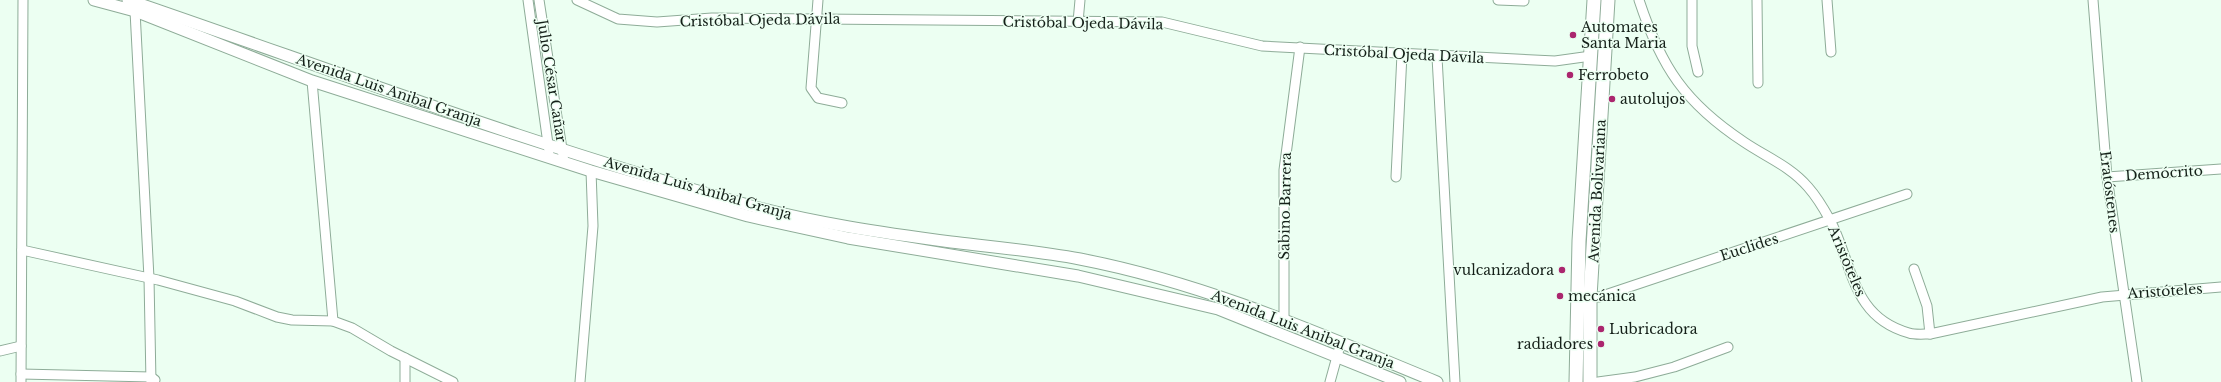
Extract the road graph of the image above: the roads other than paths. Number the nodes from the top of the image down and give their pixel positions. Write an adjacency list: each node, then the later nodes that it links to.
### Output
1 (23, 0): 40 (street)
2 (94, 0): 18 (main road, Avenida Luis Anibal Granja)
3 (128, 0): 30 (main road, Avenida Luis Anibal Granja)
4 (528, 0): 30 (street, Julio César Cañar)
5 (539, 0): 31 (street, Julio César Cañar)
6 (577, 0): 19 (street, Cristóbal Ojeda Dávila)
7 (818, 0): 19 (street)
8 (1080, 0): 20 (street)
9 (1498, 0): 17 (street)
10 (1594, 0): 24 (highway, Avenida Bolivariana)
11 (1608, 0): 45 (highway, Avenida Bolivariana)
12 (1639, 0): 39 (street, Aristóteles)
13 (1692, 0): 26 (street)
14 (1757, 0): 28 (street)
15 (1827, 0): 22 (street)
16 (2093, 0): 37 (street, Eratóstenes)
17 (1524, 1)
18 (135, 11): 27 (main road, Avenida Luis Anibal Granja); 42 (street)
19 (816, 18): 20 (street, Cristóbal Ojeda Dávila); 29 (street)
20 (1078, 22): 21 (street, Cristóbal Ojeda Dávila)
21 (1300, 47): 23 (street, Cristóbal Ojeda Dávila); 46 (street, Sabino Barrera)
22 (1831, 52)
23 (1402, 54): 25 (street, Cristóbal Ojeda Dávila); 36 (street)
24 (1591, 56): 25 (street, Cristóbal Ojeda Dávila); 64 (highway, Avenida Bolivariana)
25 (1437, 57): 63 (street)
26 (1698, 72)
27 (312, 81): 32 (main road, Avenida Luis Anibal Granja); 47 (street)
28 (1758, 83)
29 (842, 103)
30 (549, 145): 31 (main road, Avenida Luis Anibal Granja); 32 (street, Julio César Cañar)
31 (562, 149): 33 (street, Julio César Cañar); 46 (main road, Avenida Luis Anibal Granja)
32 (550, 157): 33 (main road, Avenida Luis Anibal Granja)
33 (564, 162): 35 (main road, Avenida Luis Anibal Granja)
34 (2221, 169): 37 (street, Demócrito)
35 (591, 171): 53 (main road, Avenida Luis Anibal Granja); 59 (street)
36 (1396, 176)
37 (2107, 177): 44 (street, Eratóstenes)
38 (1907, 194): 39 (street, Euclides)
39 (1830, 220): 45 (street, Euclides); 48 (street, Aristóteles)
40 (22, 250): 42 (street); 50 (street)
41 (1914, 269): 48 (street)
42 (149, 278): 47 (street); 56 (street)
43 (2221, 287): 44 (street, Aristóteles)
44 (2124, 294): 48 (street, Aristóteles); 67 (street, Eratóstenes)
45 (1590, 297): 65 (highway, Avenida Bolivariana)
46 (1284, 319): 49 (main road, Avenida Luis Anibal Granja)
47 (333, 322): 54 (street)
48 (1930, 334)
49 (1340, 342): 53 (street); 62 (main road, Avenida Luis Anibal Granja)
50 (21, 346): 52 (street); 55 (street)
51 (1728, 347): 66 (street)
52 (0, 351)
53 (1336, 357): 60 (street); 61 (main road, Avenida Luis Anibal Granja)
54 (405, 358): 57 (street); 58 (street)
55 (21, 378): 56 (street)
56 (153, 380)
57 (405, 382)
58 (453, 382)
59 (580, 382)
60 (1330, 382)
61 (1400, 382)
62 (1437, 382)
63 (1455, 382)
64 (1576, 382)
65 (1590, 382)
66 (1598, 382)
67 (2137, 382)

